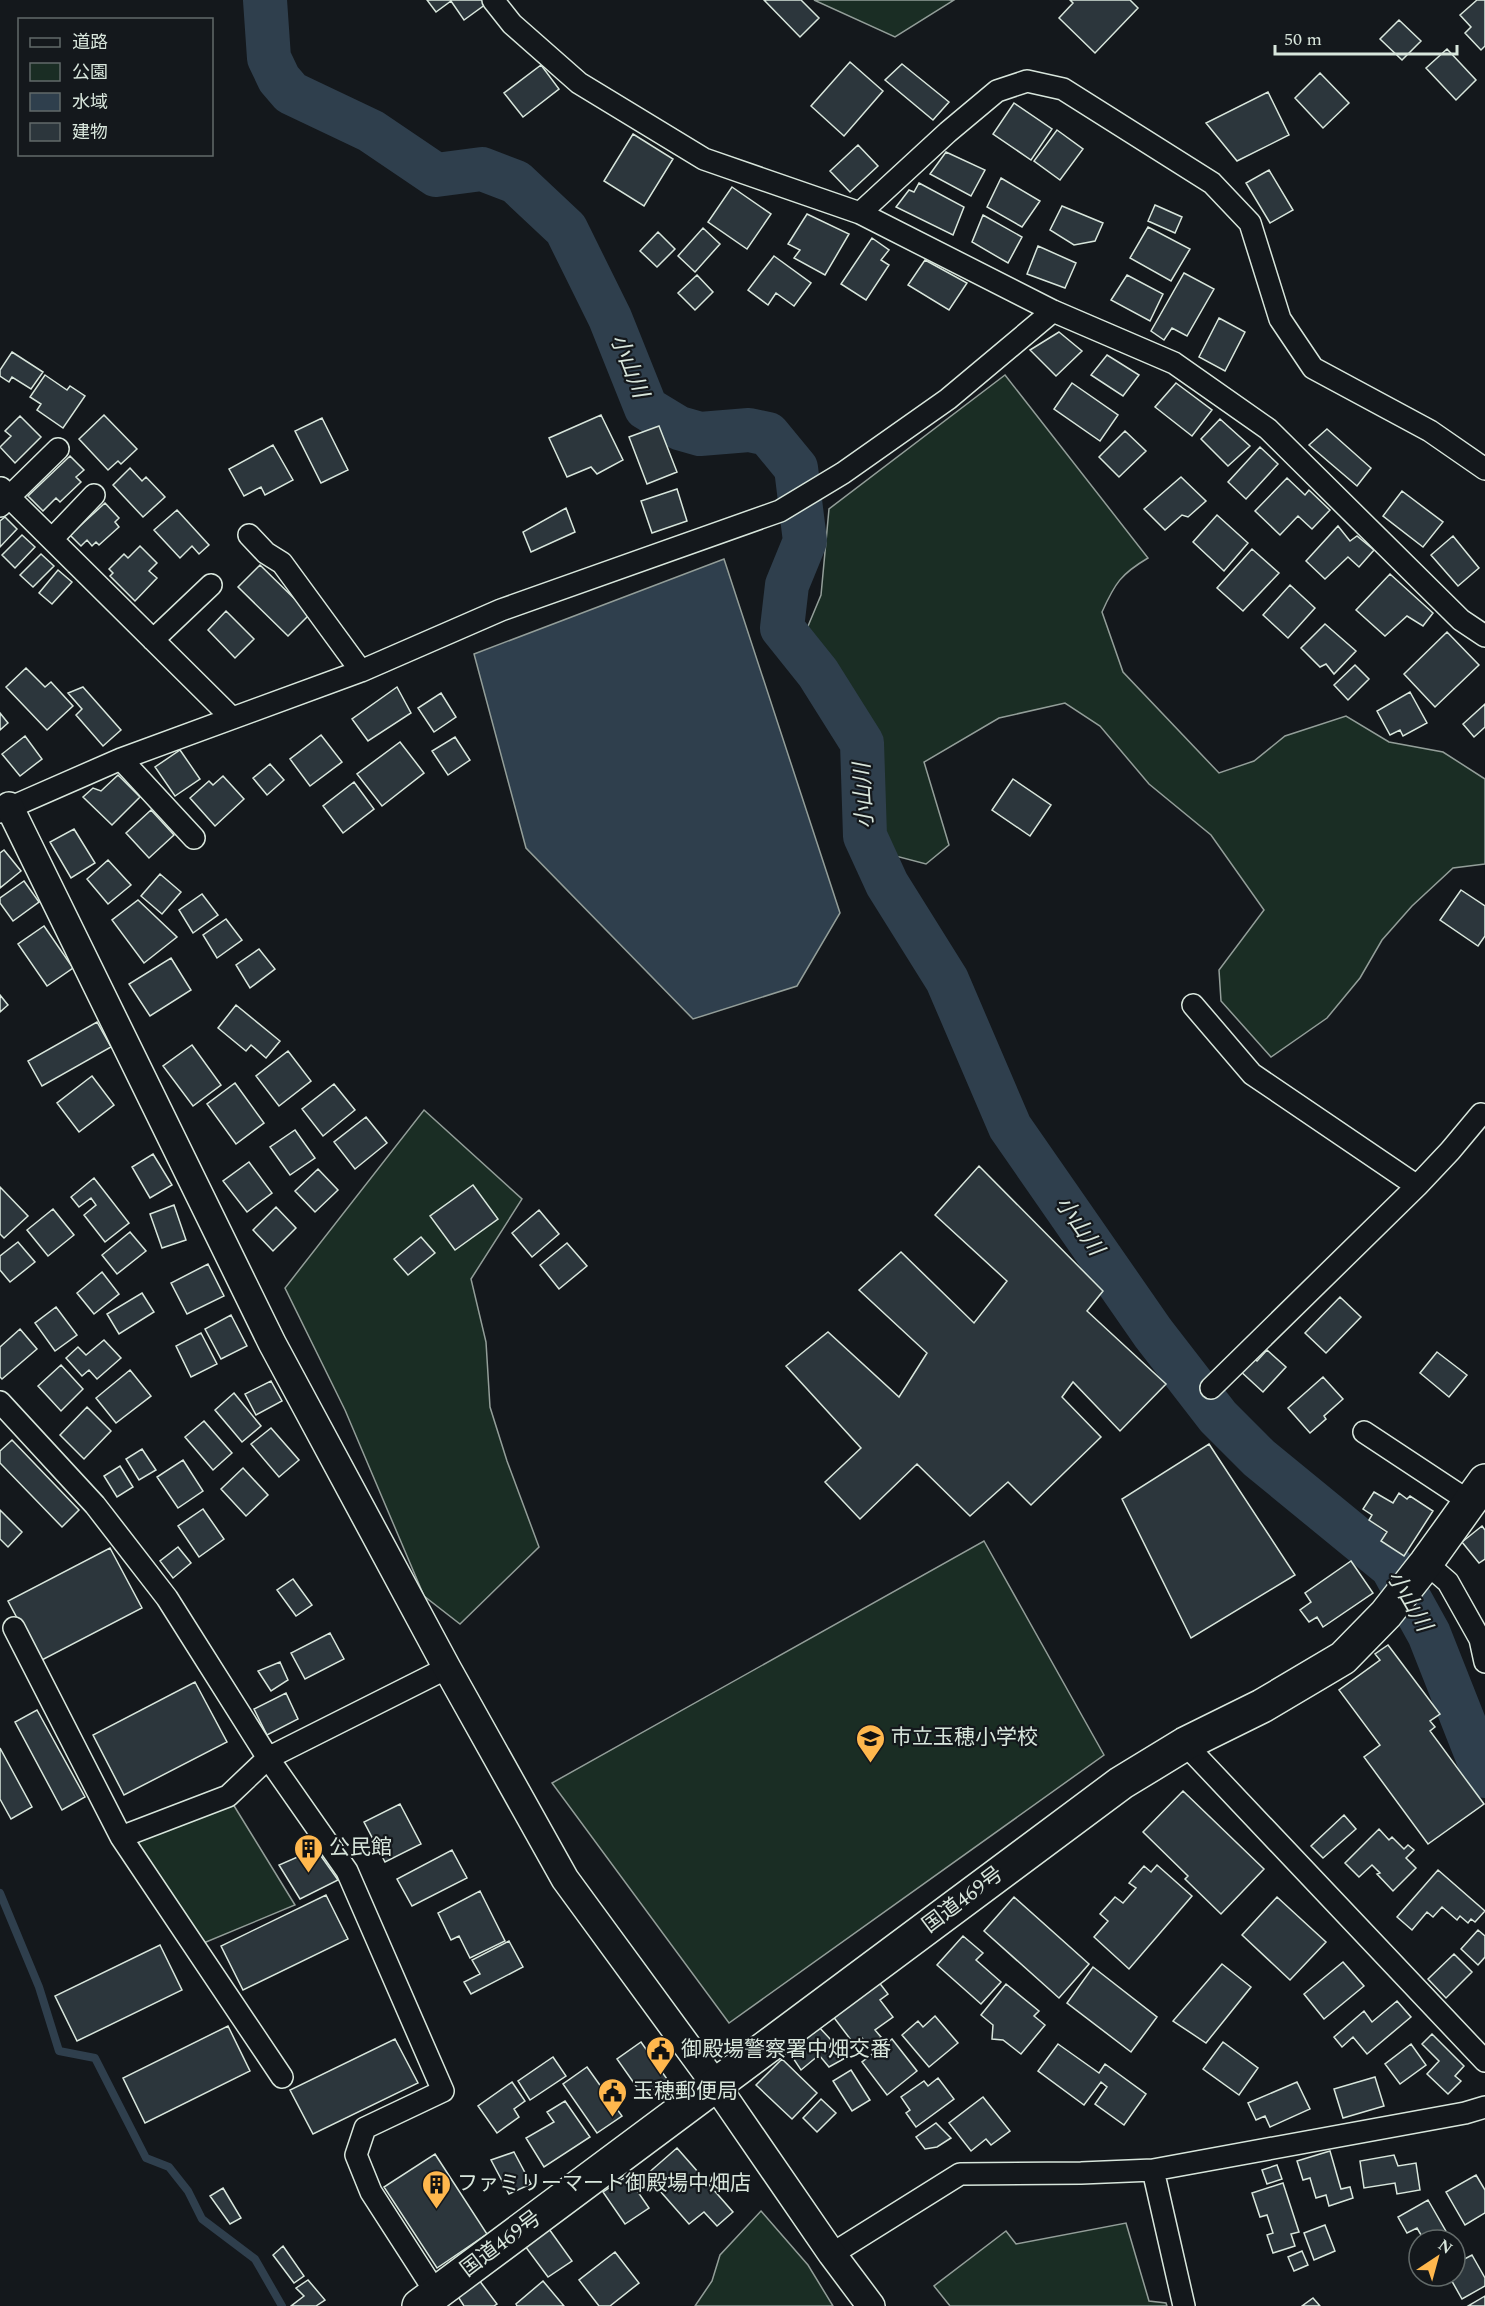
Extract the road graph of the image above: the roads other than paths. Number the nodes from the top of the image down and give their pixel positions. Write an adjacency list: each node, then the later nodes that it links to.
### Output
1 (493, 0): 2 (street)
2 (860, 213): 3 (street); 5 (street)
3 (1053, 311): 11 (street); 13 (street)
4 (58, 449): 7 (street)
5 (1485, 469)
6 (94, 495): 9 (street)
7 (3, 496): 9 (street)
8 (249, 535): 13 (street)
9 (52, 540): 12 (street)
10 (211, 585): 12 (street)
11 (1485, 636)
12 (153, 640): 14 (street)
13 (361, 671): 14 (street)
14 (231, 717): 15 (street)
15 (121, 759): 16 (street); 17 (street)
16 (2, 804): 28 (street)
17 (194, 838)
18 (1193, 1005): 20 (street)
19 (1484, 1114): 20 (street)
20 (1417, 1186): 21 (street)
21 (1211, 1388)
22 (0, 1402): 30 (street)
23 (1364, 1432): 24 (street)
24 (1478, 1491): 25 (highway, 国道469号)
25 (1421, 1570): 27 (street); 29 (highway, 国道469号)
26 (14, 1628): 31 (street)
27 (1485, 1662)
28 (447, 1668): 30 (street); 34 (street)
29 (1185, 1744): 32 (street); 34 (highway, 国道469号)
30 (268, 1758): 31 (street); 38 (street)
31 (121, 1837): 33 (street)
32 (1485, 2061)
33 (282, 2077)
34 (715, 2084): 37 (street); 38 (highway, 国道469号)
35 (1485, 2107): 36 (street)
36 (1153, 2170): 37 (street); 40 (street)
37 (832, 2254): 39 (street)
38 (427, 2299)
39 (871, 2306)
40 (1184, 2306)

